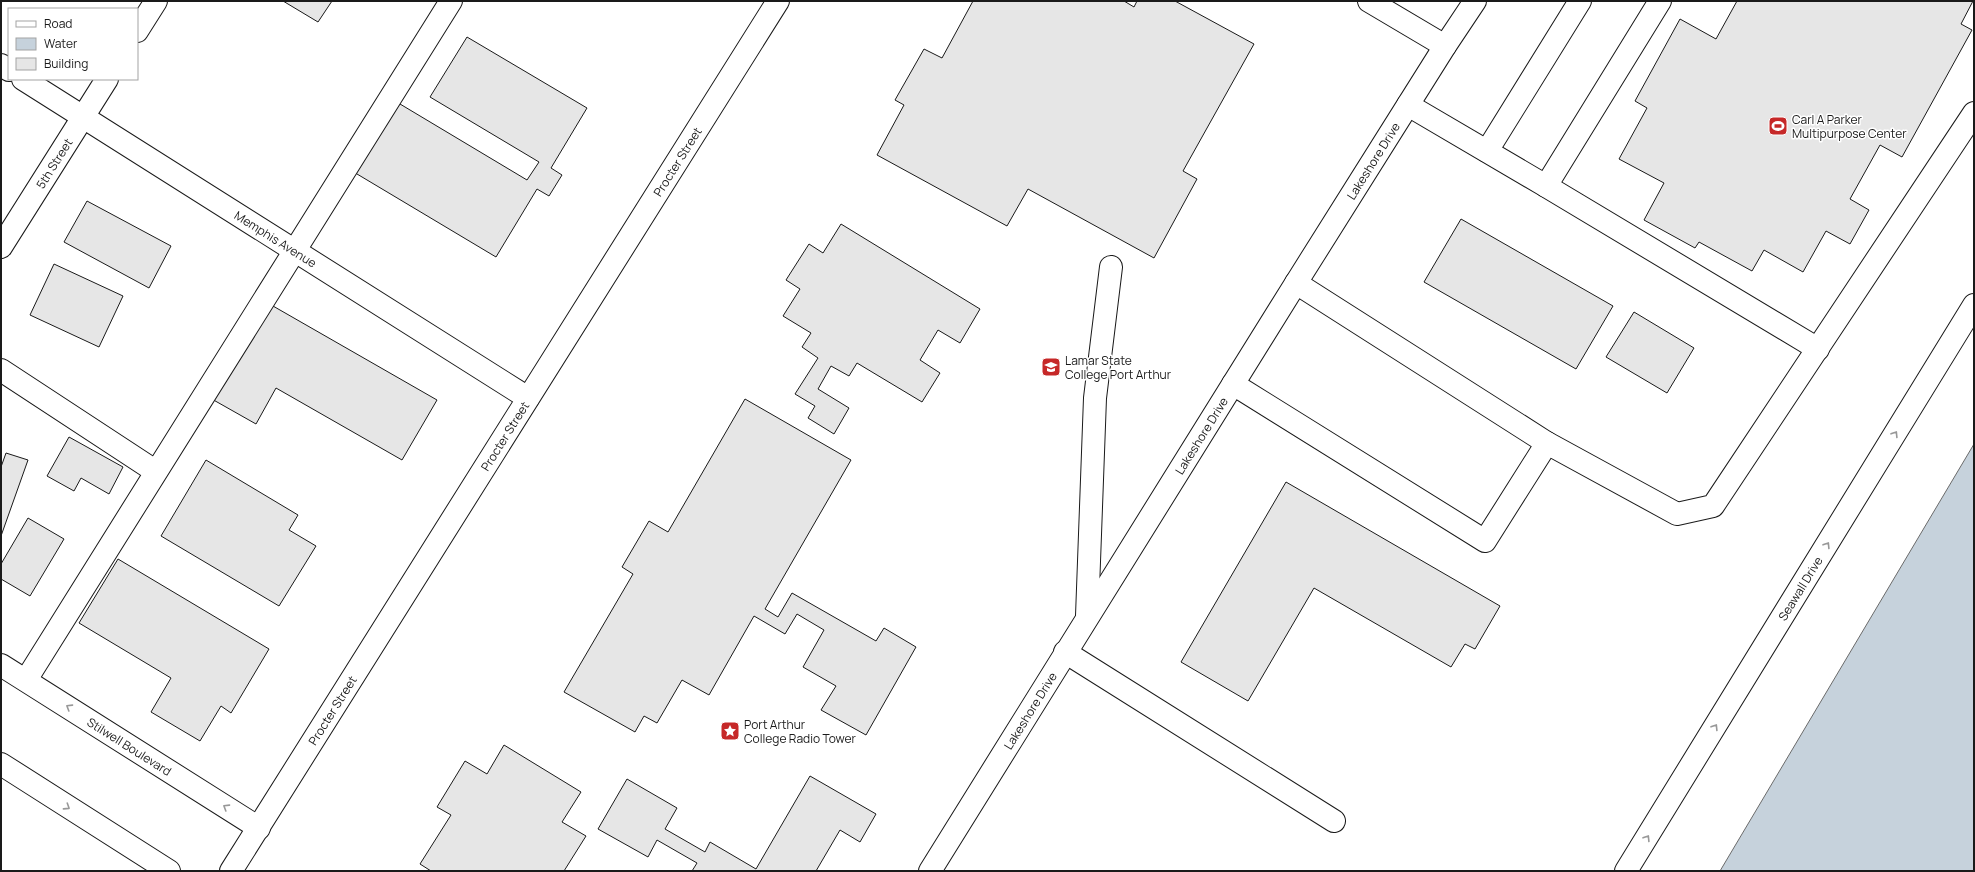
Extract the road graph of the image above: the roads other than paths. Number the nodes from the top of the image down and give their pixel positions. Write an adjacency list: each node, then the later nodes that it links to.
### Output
1 (156, 1): 8 (street)
2 (451, 1): 18 (street)
3 (778, 1): 25 (street, Procter Street)
4 (1369, 1): 9 (street)
5 (1475, 1): 9 (street, Lakeshore Drive)
6 (1580, 1): 15 (street)
7 (1660, 1): 16 (street)
8 (138, 29)
9 (1445, 46): 12 (street, Lakeshore Drive)
10 (25, 80): 14 (street, Memphis Avenue)
11 (106, 80): 14 (street, 5th Street)
12 (1408, 105): 15 (street); 20 (street, Lakeshore Drive)
13 (1974, 113): 22 (street)
14 (83, 117): 17 (street, 5th Street); 18 (street, Memphis Avenue)
15 (1487, 151): 16 (street)
16 (1546, 186): 22 (street)
17 (1, 248)
18 (295, 251): 25 (street, Memphis Avenue); 27 (street)
19 (1111, 267): 28 (street)
20 (1296, 283): 24 (street, Lakeshore Drive); 26 (street)
21 (1974, 305): 38 (street, Seawall Drive, one-way to 21)
22 (1818, 349): 26 (street)
23 (1, 370): 27 (street)
24 (1233, 384): 26 (street); 28 (street, Lakeshore Drive)
25 (528, 398): 34 (street, Procter Street)
26 (1547, 443)
27 (155, 471): 31 (street)
28 (1087, 618): 29 (street, Lakeshore Drive)
29 (1065, 652): 33 (street); 37 (street, Lakeshore Drive)
30 (1, 665): 31 (street, Stilwell Boulevard)
31 (26, 680): 34 (street, Stilwell Boulevard, one-way to 31)
32 (1, 764): 35 (street, one-way to 35)
33 (1334, 821)
34 (259, 828): 36 (street, Procter Street)
35 (169, 871)
36 (231, 871)
37 (930, 871)
38 (1626, 871)

